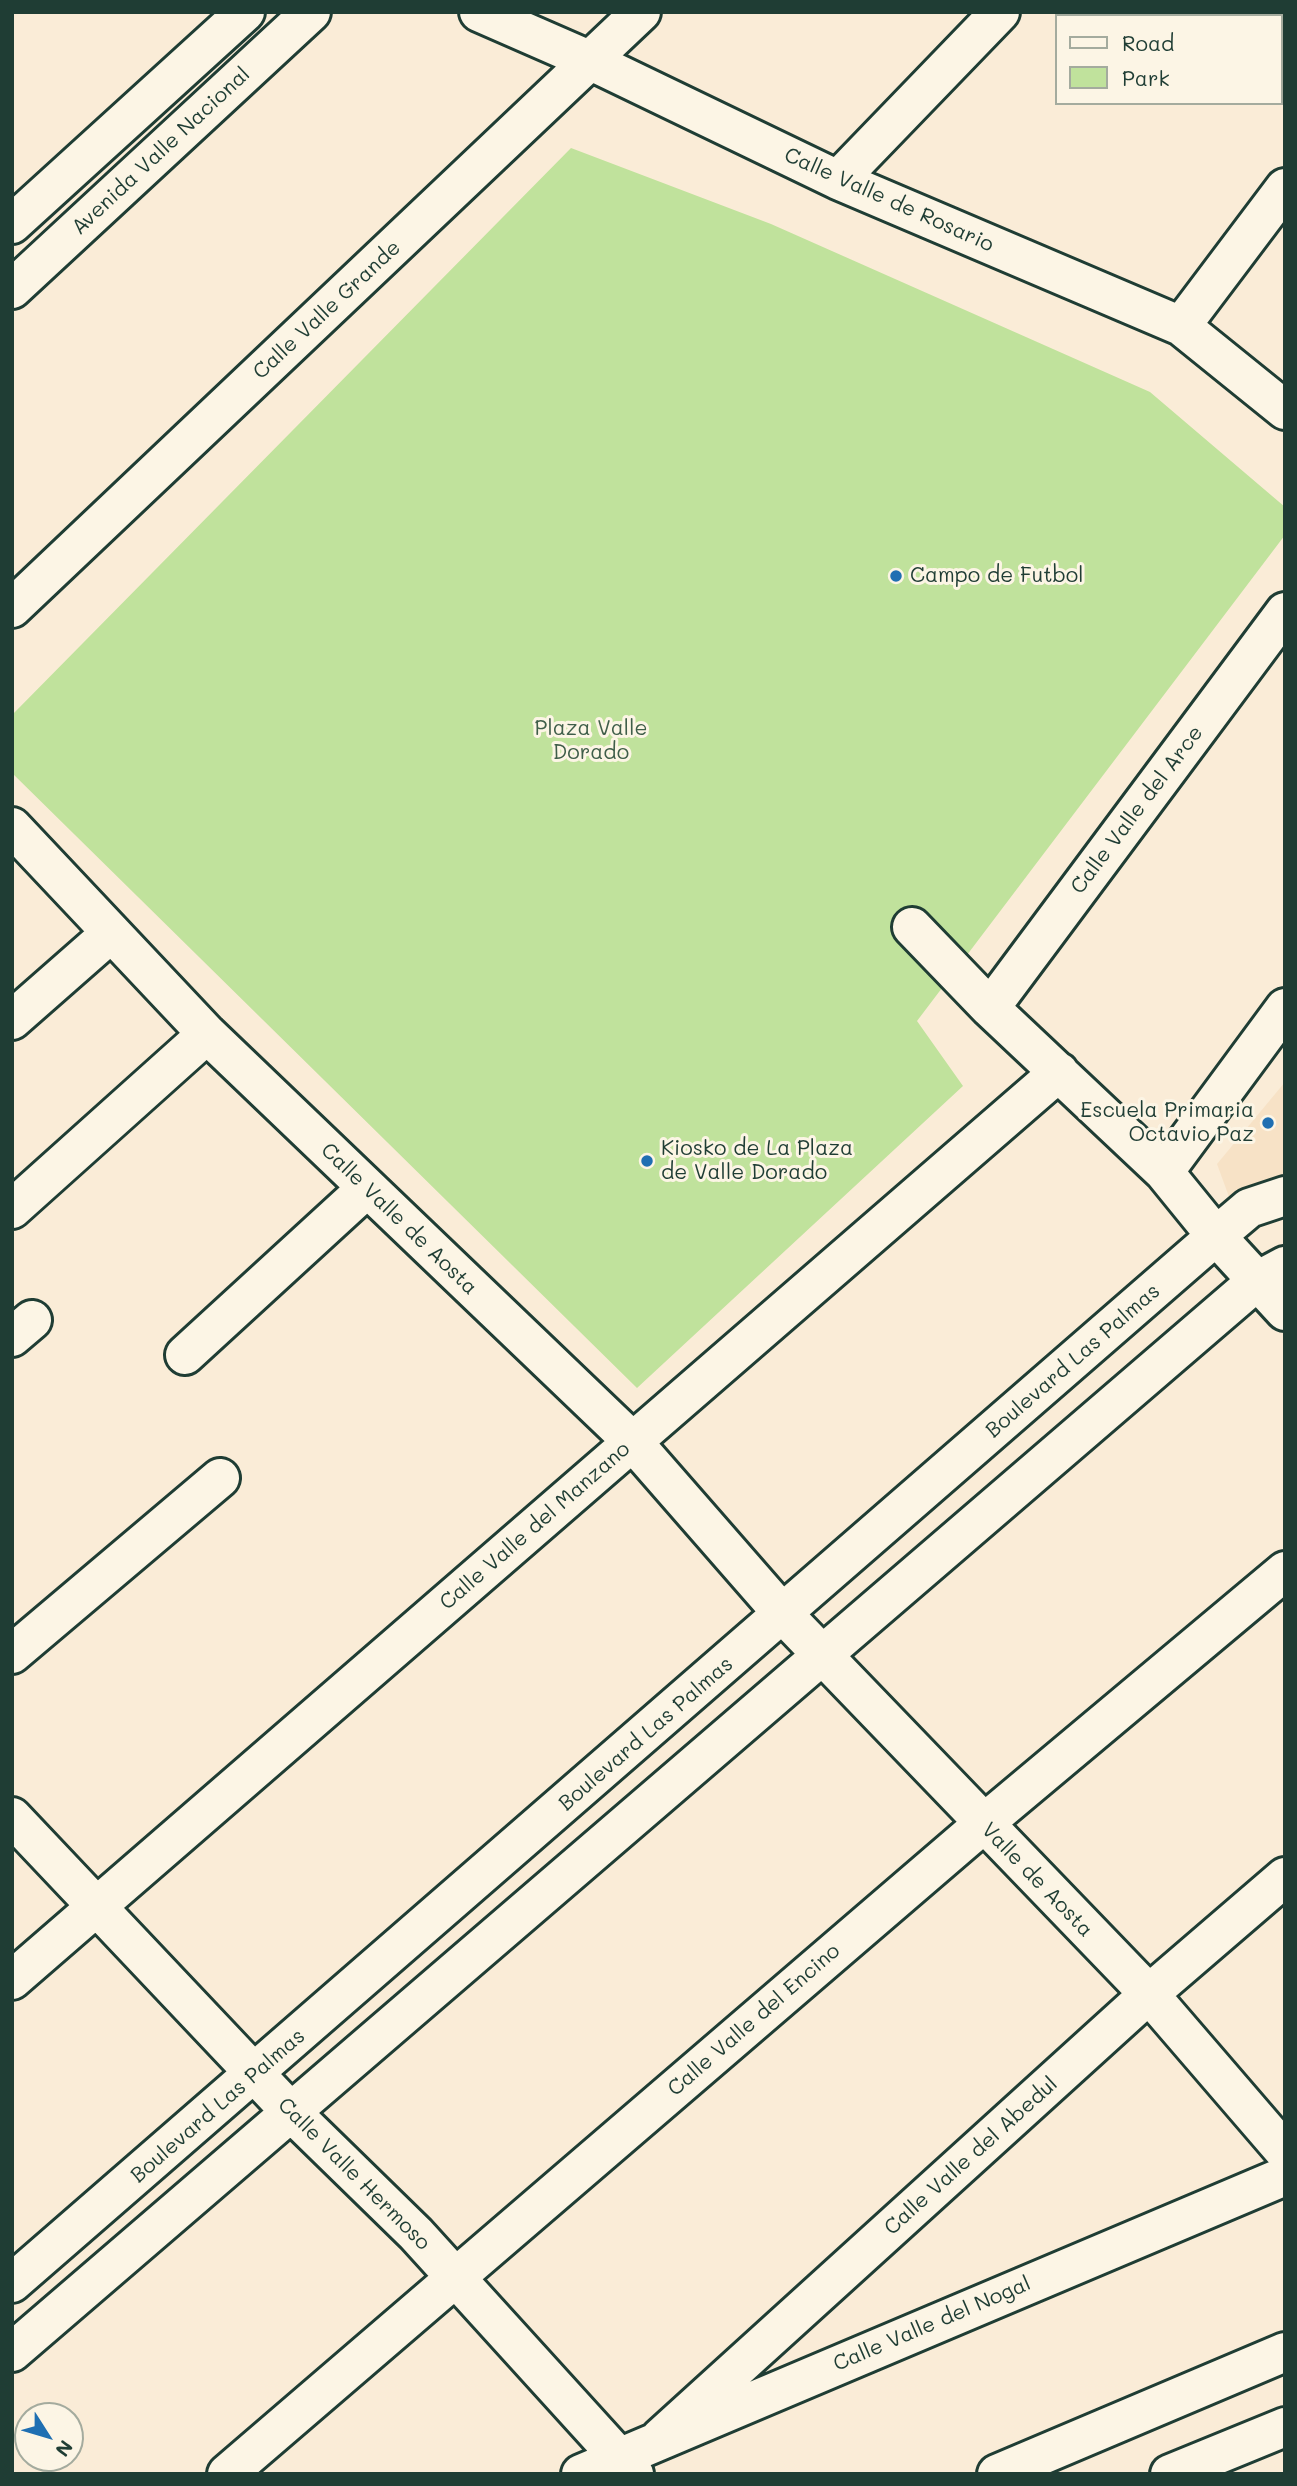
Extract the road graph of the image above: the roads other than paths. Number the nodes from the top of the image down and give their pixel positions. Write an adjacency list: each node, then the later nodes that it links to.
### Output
1 (245, 12): 9 (street)
2 (311, 12): 10 (street, Avenida Valle Nacional)
3 (479, 12): 6 (street, Calle Valle de Rosario)
4 (641, 12): 6 (street, Calle Valle Grande)
5 (1000, 12): 7 (street)
6 (591, 61): 7 (street, Calle Valle de Rosario); 13 (street, Calle Valle Grande)
7 (838, 180): 11 (street, Calle Valle de Rosario)
8 (1285, 188): 11 (street)
9 (12, 224)
10 (12, 289)
11 (1181, 326): 12 (street, Calle Valle de Rosario)
12 (1285, 410)
13 (12, 608)
14 (1285, 611): 18 (street, Calle Valle del Arce)
15 (12, 827): 17 (street, Calle Valle de Aosta)
16 (912, 927): 18 (street)
17 (110, 933): 20 (street); 21 (street, Calle Valle de Aosta)
18 (990, 1008): 22 (street)
19 (1285, 1008): 23 (street)
20 (12, 1020)
21 (207, 1034): 24 (street, Calle Valle de Aosta); 26 (street)
22 (1059, 1072): 23 (street); 31 (street, Calle Valle del Manzano)
23 (1164, 1172): 27 (street)
24 (366, 1189): 30 (street); 31 (street, Calle Valle de Aosta)
25 (1285, 1196): 27 (street, Boulevard Las Palmas)
26 (12, 1209)
27 (1216, 1236): 28 (street); 34 (street, Boulevard Las Palmas)
28 (1271, 1273): 29 (street); 36 (street)
29 (1285, 1311)
30 (185, 1355)
31 (632, 1441): 34 (street, Calle Valle de Aosta); 40 (street, Calle Valle del Manzano)
32 (220, 1478): 35 (street)
33 (1285, 1571): 38 (street, Calle Valle del Encino)
34 (783, 1614): 36 (street, Valle de Aosta); 43 (street, Boulevard Las Palmas)
35 (12, 1654)
36 (824, 1654): 38 (street, Valle de Aosta); 44 (street)
37 (12, 1817): 40 (street, Calle Valle Hermoso)
38 (982, 1825): 42 (street, Valle de Aosta); 47 (street, Calle Valle del Encino)
39 (1285, 1877): 42 (street, Calle Valle del Abedul)
40 (96, 1907): 41 (street, Calle Valle del Manzano); 43 (street, Calle Valle Hermoso)
41 (12, 1980)
42 (1149, 1994): 45 (street, Valle de Aosta); 52 (street, Calle Valle del Abedul)
43 (257, 2073): 44 (street, Calle Valle Hermoso); 48 (street, Boulevard Las Palmas)
44 (290, 2111): 47 (street, Calle Valle Hermoso); 49 (street)
45 (1285, 2152)
46 (1285, 2176): 52 (street, Calle Valle del Nogal)
47 (455, 2277): 53 (street, Calle Valle Hermoso); 54 (street, Calle Valle del Encino)
48 (12, 2283)
49 (12, 2352)
50 (1285, 2352): 56 (street)
51 (1285, 2427): 57 (street)
52 (660, 2438): 53 (street, Calle Valle del Nogal)
53 (627, 2465): 55 (street, Calle Valle del Nogal)
54 (227, 2474)
55 (581, 2474)
56 (997, 2474)
57 (1170, 2474)

